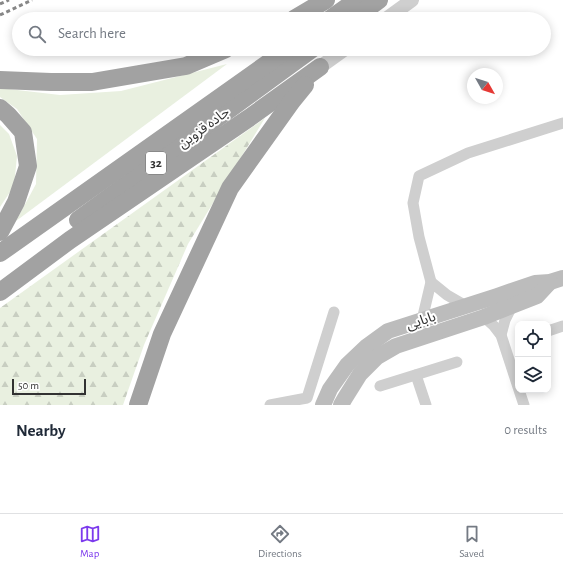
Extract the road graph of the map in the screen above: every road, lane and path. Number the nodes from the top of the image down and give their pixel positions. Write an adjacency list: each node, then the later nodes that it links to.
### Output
1 (326, 0): 5 (highway)
2 (357, 0): 6 (highway)
3 (379, 0): 7 (highway)
4 (412, 0): 8 (street)
5 (306, 12)
6 (340, 12)
7 (363, 12)
8 (396, 12)
9 (210, 56): 14 (highway)
10 (278, 56): 18 (highway, جاده قزوین / 32)
11 (302, 56): 19 (highway, جاده قزوین / 32)
12 (335, 56): 13 (street)
13 (320, 67): 22 (highway); 38 (highway)
14 (0, 80)
15 (0, 108): 17 (highway)
16 (563, 123): 21 (street)
17 (0, 232)
18 (0, 253)
19 (0, 277)
20 (556, 280): 23 (main road, بابایی); 24 (main road, بابایی)
21 (431, 282): 23 (street); 27 (street)
22 (0, 292)
23 (466, 306): 27 (main road, بابایی)
24 (512, 306): 26 (main road, بابایی); 30 (street)
25 (334, 312): 37 (street)
26 (484, 317): 30 (street); 41 (main road, بابایی)
27 (422, 320): 35 (main road, بابایی)
28 (563, 326): 29 (street)
29 (551, 330)
30 (501, 335): 33 (street)
31 (457, 362): 32 (street)
32 (416, 375): 34 (street); 42 (street)
33 (515, 378)
34 (380, 386)
35 (330, 389): 37 (street); 40 (main road, بابایی)
36 (520, 393): 43 (street)
37 (305, 401): 39 (street)
38 (138, 405)
39 (270, 405)
40 (323, 405)
41 (341, 405)
42 (426, 405)
43 (524, 405)

